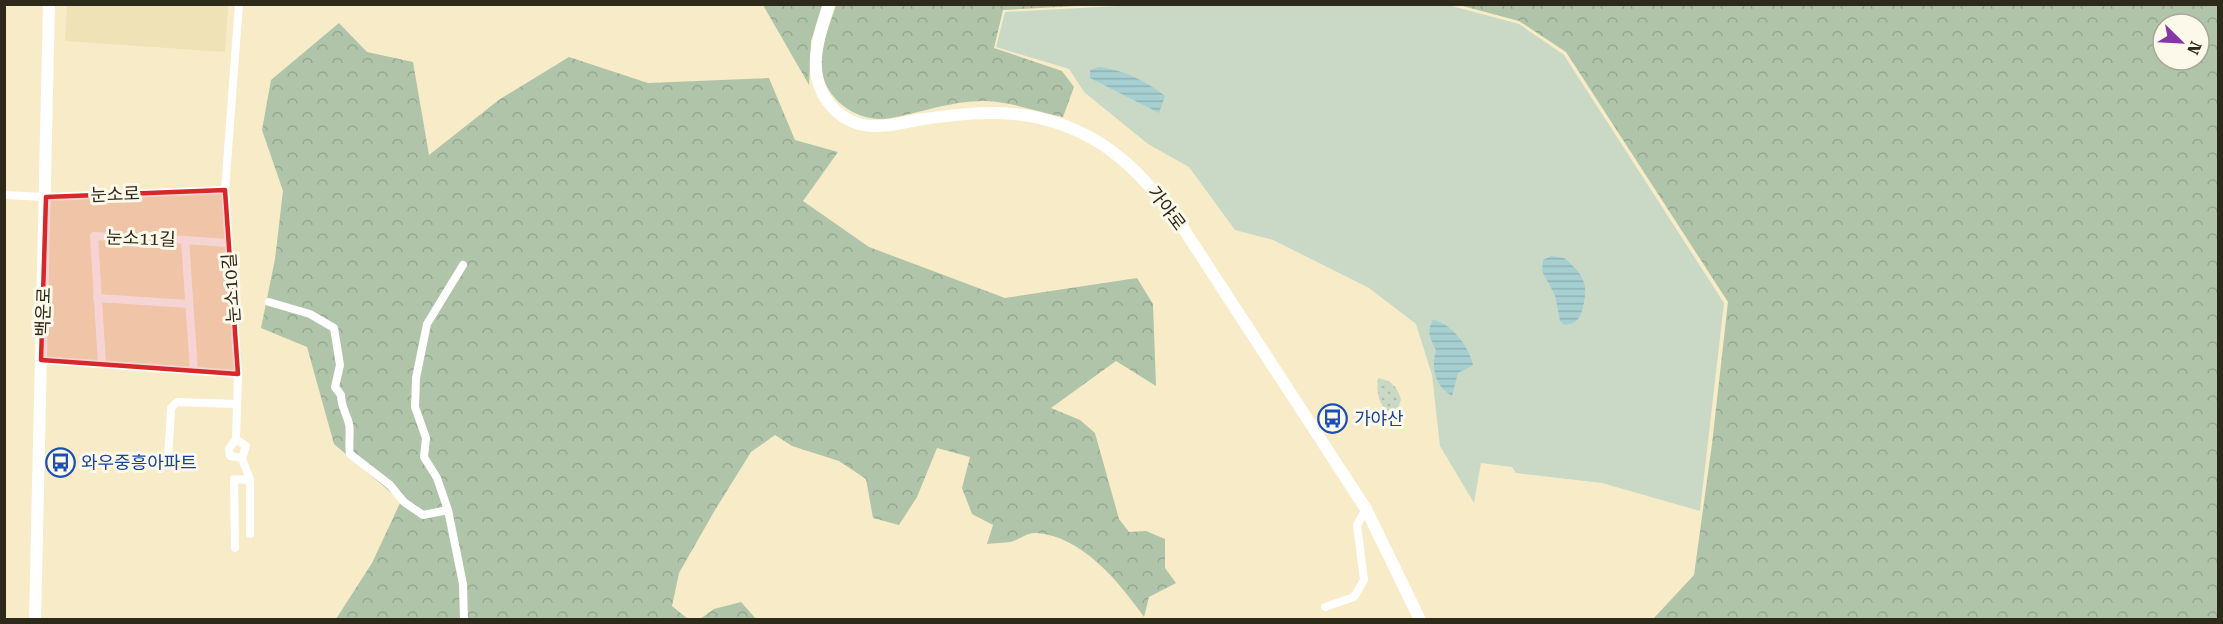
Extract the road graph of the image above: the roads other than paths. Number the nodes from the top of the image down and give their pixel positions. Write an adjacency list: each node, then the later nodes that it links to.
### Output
1 (49, 4): 6 (street, 백운로)
2 (239, 4): 4 (street, 눈소10길)
3 (829, 4): 20 (street, 가야로)
4 (225, 189): 6 (street, 눈소로); 8 (street, 눈소10길)
5 (4, 195): 6 (street, 눈소로)
6 (46, 197): 13 (street, 백운로)
7 (185, 240): 8 (street); 10 (street, 눈소11길); 12 (street, 눈소11길)
8 (228, 243): 16 (street, 눈소10길)
9 (463, 265): 21 (street)
10 (97, 298): 12 (street); 14 (street, 눈소11길)
11 (268, 302): 21 (street)
12 (189, 304): 15 (street, 눈소11길)
13 (41, 360): 14 (street); 25 (street, 백운로)
14 (102, 364): 15 (street)
15 (195, 370): 16 (street)
16 (238, 374): 17 (street, 눈소10길)
17 (236, 404): 18 (street); 19 (street, 눈소10길)
18 (168, 459)
19 (250, 480): 22 (street); 23 (street)
20 (1366, 509): 24 (street); 27 (street, 가야로)
21 (448, 510): 26 (street)
22 (250, 534)
23 (235, 548)
24 (1325, 607)
25 (35, 620)
26 (464, 620)
27 (1420, 620)

